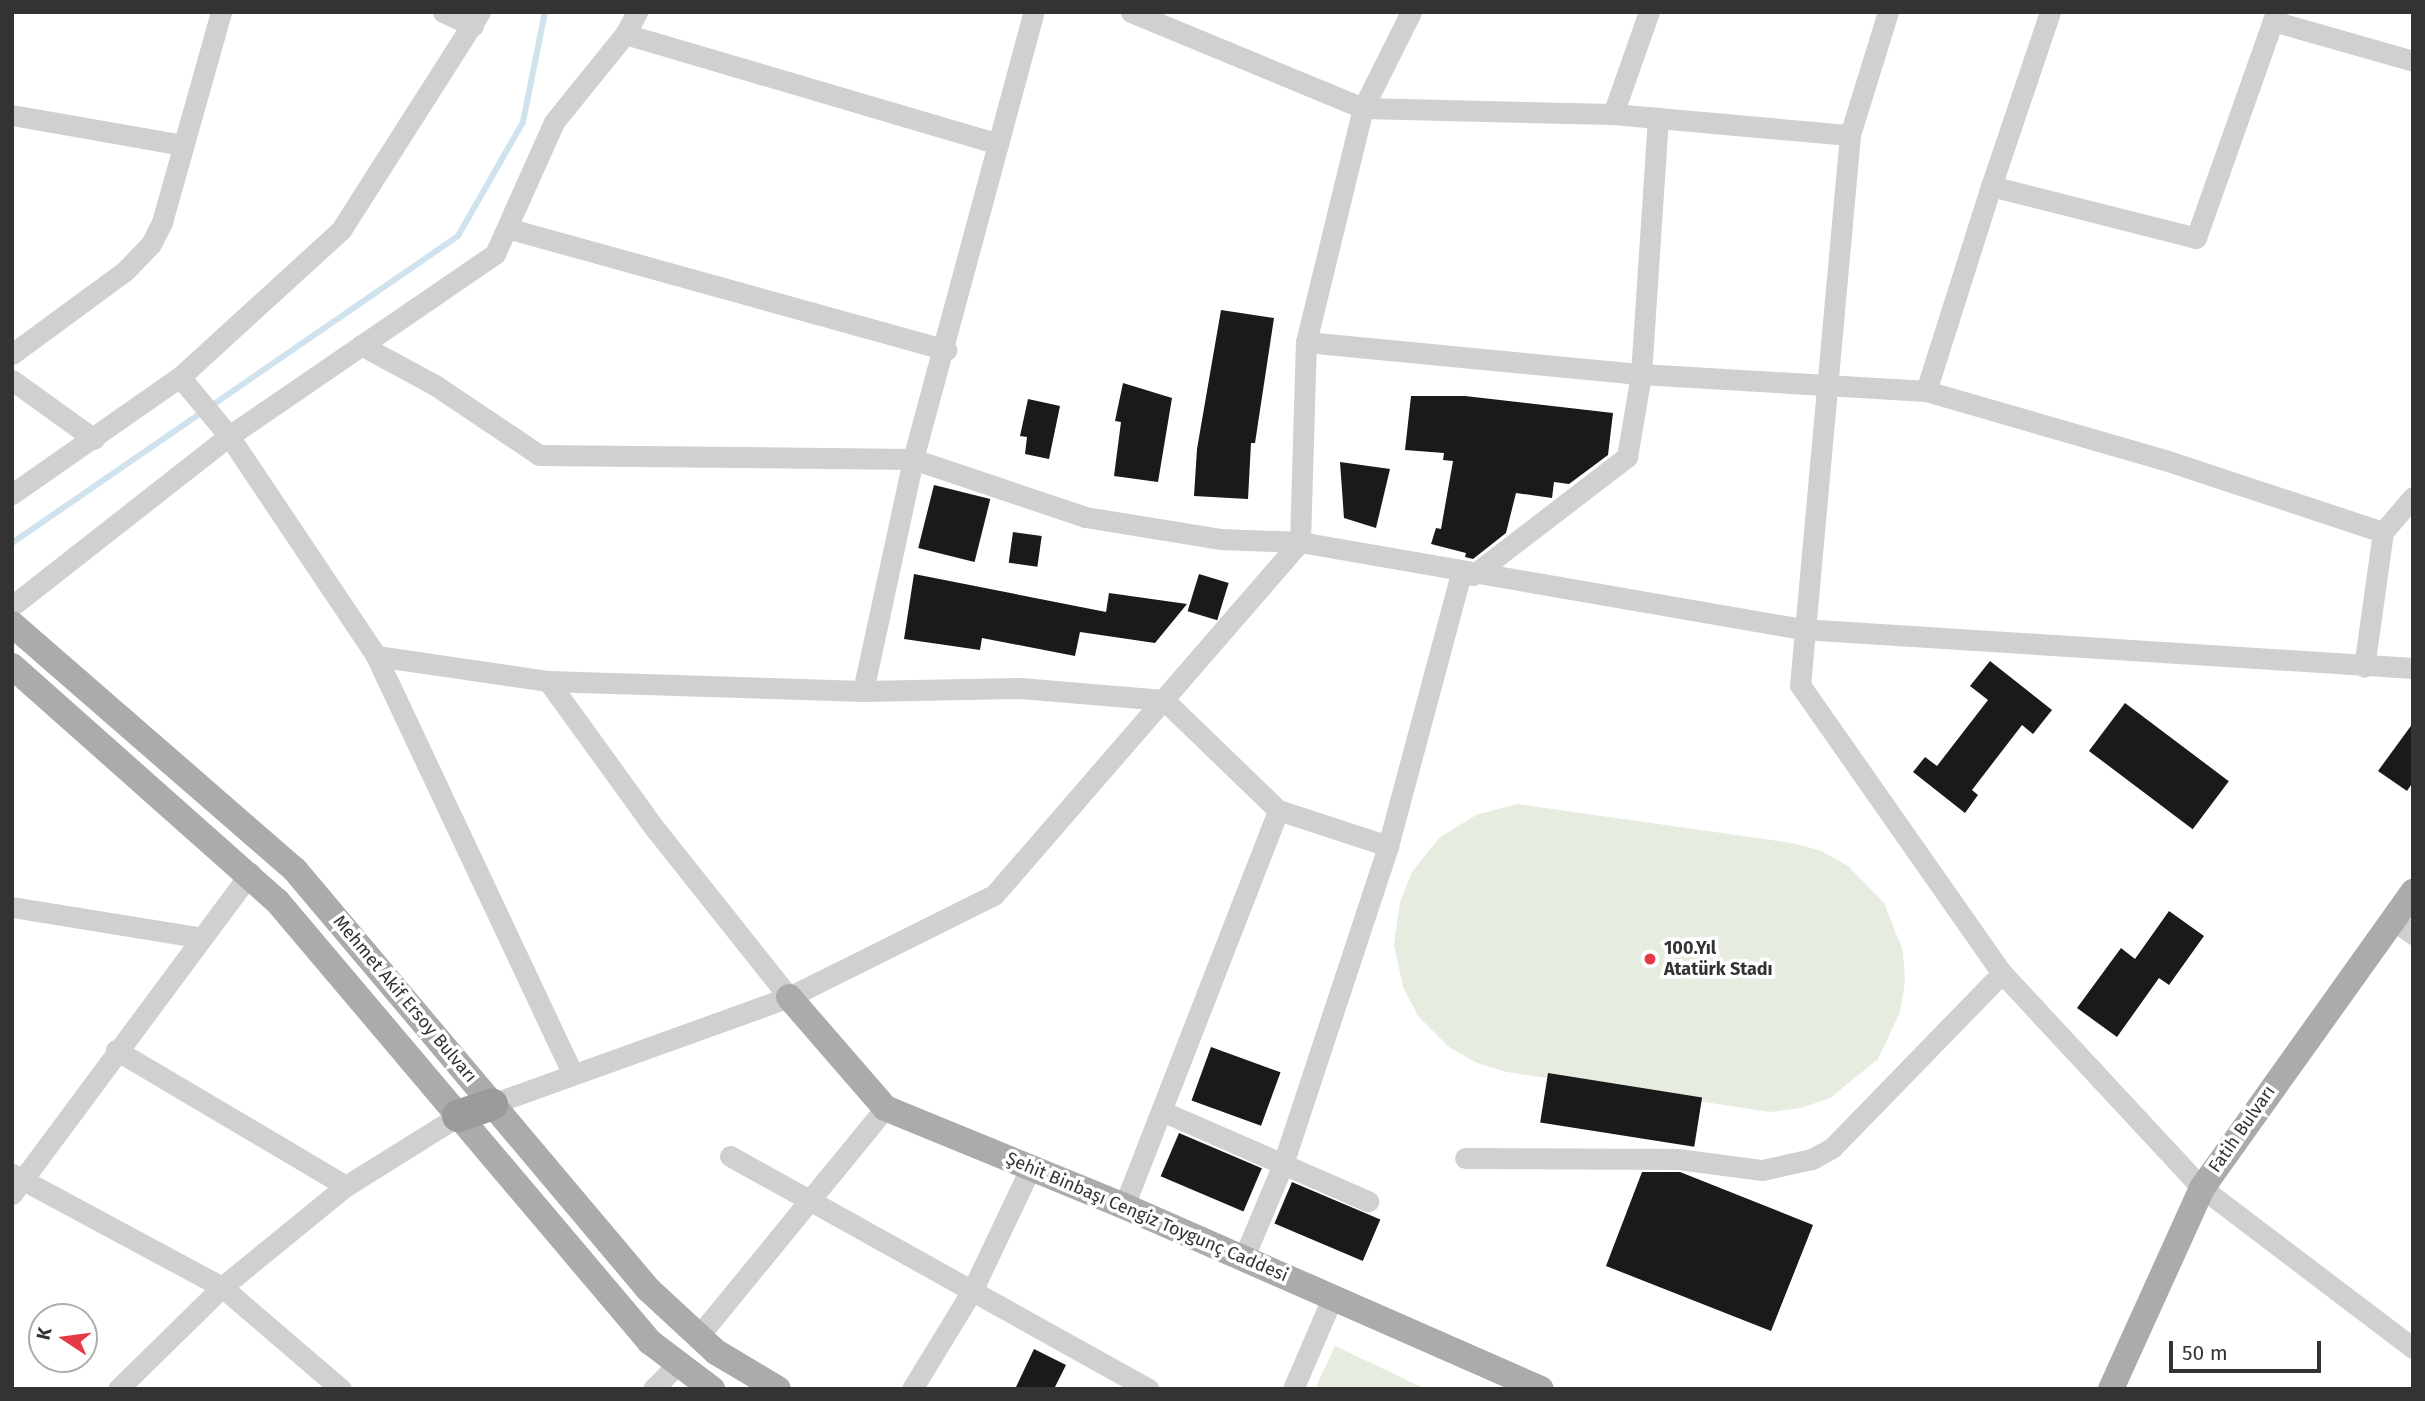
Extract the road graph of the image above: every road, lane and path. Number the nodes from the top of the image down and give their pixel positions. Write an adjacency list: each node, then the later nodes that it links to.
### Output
1 (221, 12): 21 (street)
2 (443, 12): 11 (street)
3 (637, 12): 13 (street)
4 (1034, 12): 20 (street)
5 (1131, 12): 12 (street)
6 (1411, 12): 15 (street)
7 (1648, 12): 16 (street)
8 (1888, 12): 19 (street)
9 (2050, 12): 22 (street)
10 (2274, 16): 14 (street); 22 (street)
11 (476, 19): 29 (street)
12 (1162, 20): 15 (street)
13 (625, 34): 20 (street); 23 (street)
14 (2413, 61)
15 (1363, 108): 16 (street); 24 (street)
16 (1613, 114): 18 (street)
17 (12, 115): 21 (street)
18 (1658, 118): 19 (street); 28 (street)
19 (1850, 135): 31 (street)
20 (998, 144): 26 (street)
21 (183, 145): 27 (street)
22 (1991, 186): 32 (street)
23 (507, 228): 25 (street); 26 (street)
24 (1306, 342): 28 (street); 39 (street)
25 (362, 345): 33 (street); 35 (street)
26 (946, 350): 35 (street)
27 (12, 354)
28 (1641, 374): 31 (street); 40 (street)
29 (180, 377): 33 (street); 34 (street)
30 (12, 380): 34 (street)
31 (1827, 386): 32 (street); 43 (street)
32 (1926, 391): 38 (street)
33 (229, 436): 41 (street); 44 (street)
34 (94, 439): 36 (street)
35 (913, 459): 39 (street); 49 (street)
36 (12, 494)
37 (2413, 497): 38 (street)
38 (2383, 532): 46 (street)
39 (1300, 542): 40 (street); 50 (street)
40 (1467, 574): 43 (street); 52 (street)
41 (12, 606)
42 (12, 624): 62 (main road, Mehmet Akif Ersoy Bulvarı)
43 (1802, 629): 46 (street); 58 (street)
44 (376, 656): 48 (street); 61 (street)
45 (12, 666): 53 (main road, Mehmet Akif Ersoy Bulvarı)
46 (2364, 667): 47 (street)
47 (2413, 668)
48 (548, 681): 49 (street); 59 (street)
49 (863, 691): 50 (street)
50 (1164, 700): 51 (street); 59 (street)
51 (1278, 810): 52 (street); 64 (street)
52 (1388, 846): 68 (street)
53 (250, 873): 57 (street); 65 (main road, Mehmet Akif Ersoy Bulvarı)
54 (2413, 892): 56 (main road, Fatih Bulvarı)
55 (12, 907): 57 (street)
56 (2402, 927): 72 (main road, Fatih Bulvarı)
57 (198, 937): 60 (street)
58 (2002, 973): 67 (street); 72 (street)
59 (789, 996): 61 (street); 63 (main road, Şehit Binbaşı Cengiz Toygunç Caddesi)
60 (116, 1050): 70 (street); 71 (street)
61 (572, 1072): 62 (street)
62 (492, 1104): 65 (highway); 80 (main road, Mehmet Akif Ersoy Bulvarı)
63 (885, 1108): 69 (main road, Şehit Binbaşı Cengiz Toygunç Caddesi); 73 (street)
64 (1164, 1112): 68 (street); 75 (street)
65 (458, 1116): 71 (street); 82 (main road, Mehmet Akif Ersoy Bulvarı)
66 (730, 1156): 73 (street)
67 (1465, 1158)
68 (1283, 1164): 74 (street); 76 (street)
69 (1031, 1167): 75 (main road, Şehit Binbaşı Cengiz Toygunç Caddesi); 78 (street)
70 (15, 1182): 77 (street)
71 (346, 1186): 77 (street)
72 (2202, 1188): 81 (street); 92 (main road, Fatih Bulvarı)
73 (808, 1198): 78 (street); 80 (street)
74 (1368, 1201)
75 (1124, 1206): 76 (main road, Şehit Binbaşı Cengiz Toygunç Caddesi)
76 (1244, 1257): 79 (main road, Şehit Binbaşı Cengiz Toygunç Caddesi)
77 (222, 1287): 83 (street); 84 (street)
78 (973, 1289): 88 (street); 89 (street)
79 (1333, 1296): 90 (street); 91 (main road, Şehit Binbaşı Cengiz Toygunç Caddesi)
80 (698, 1338): 87 (main road, Mehmet Akif Ersoy Bulvarı)
81 (2413, 1348)
82 (676, 1366): 85 (street); 86 (main road, Mehmet Akif Ersoy Bulvarı)
83 (118, 1389)
84 (341, 1389)
85 (653, 1389)
86 (712, 1389)
87 (778, 1389)
88 (912, 1389)
89 (1149, 1389)
90 (1293, 1389)
91 (1541, 1389)
92 (2111, 1389)

